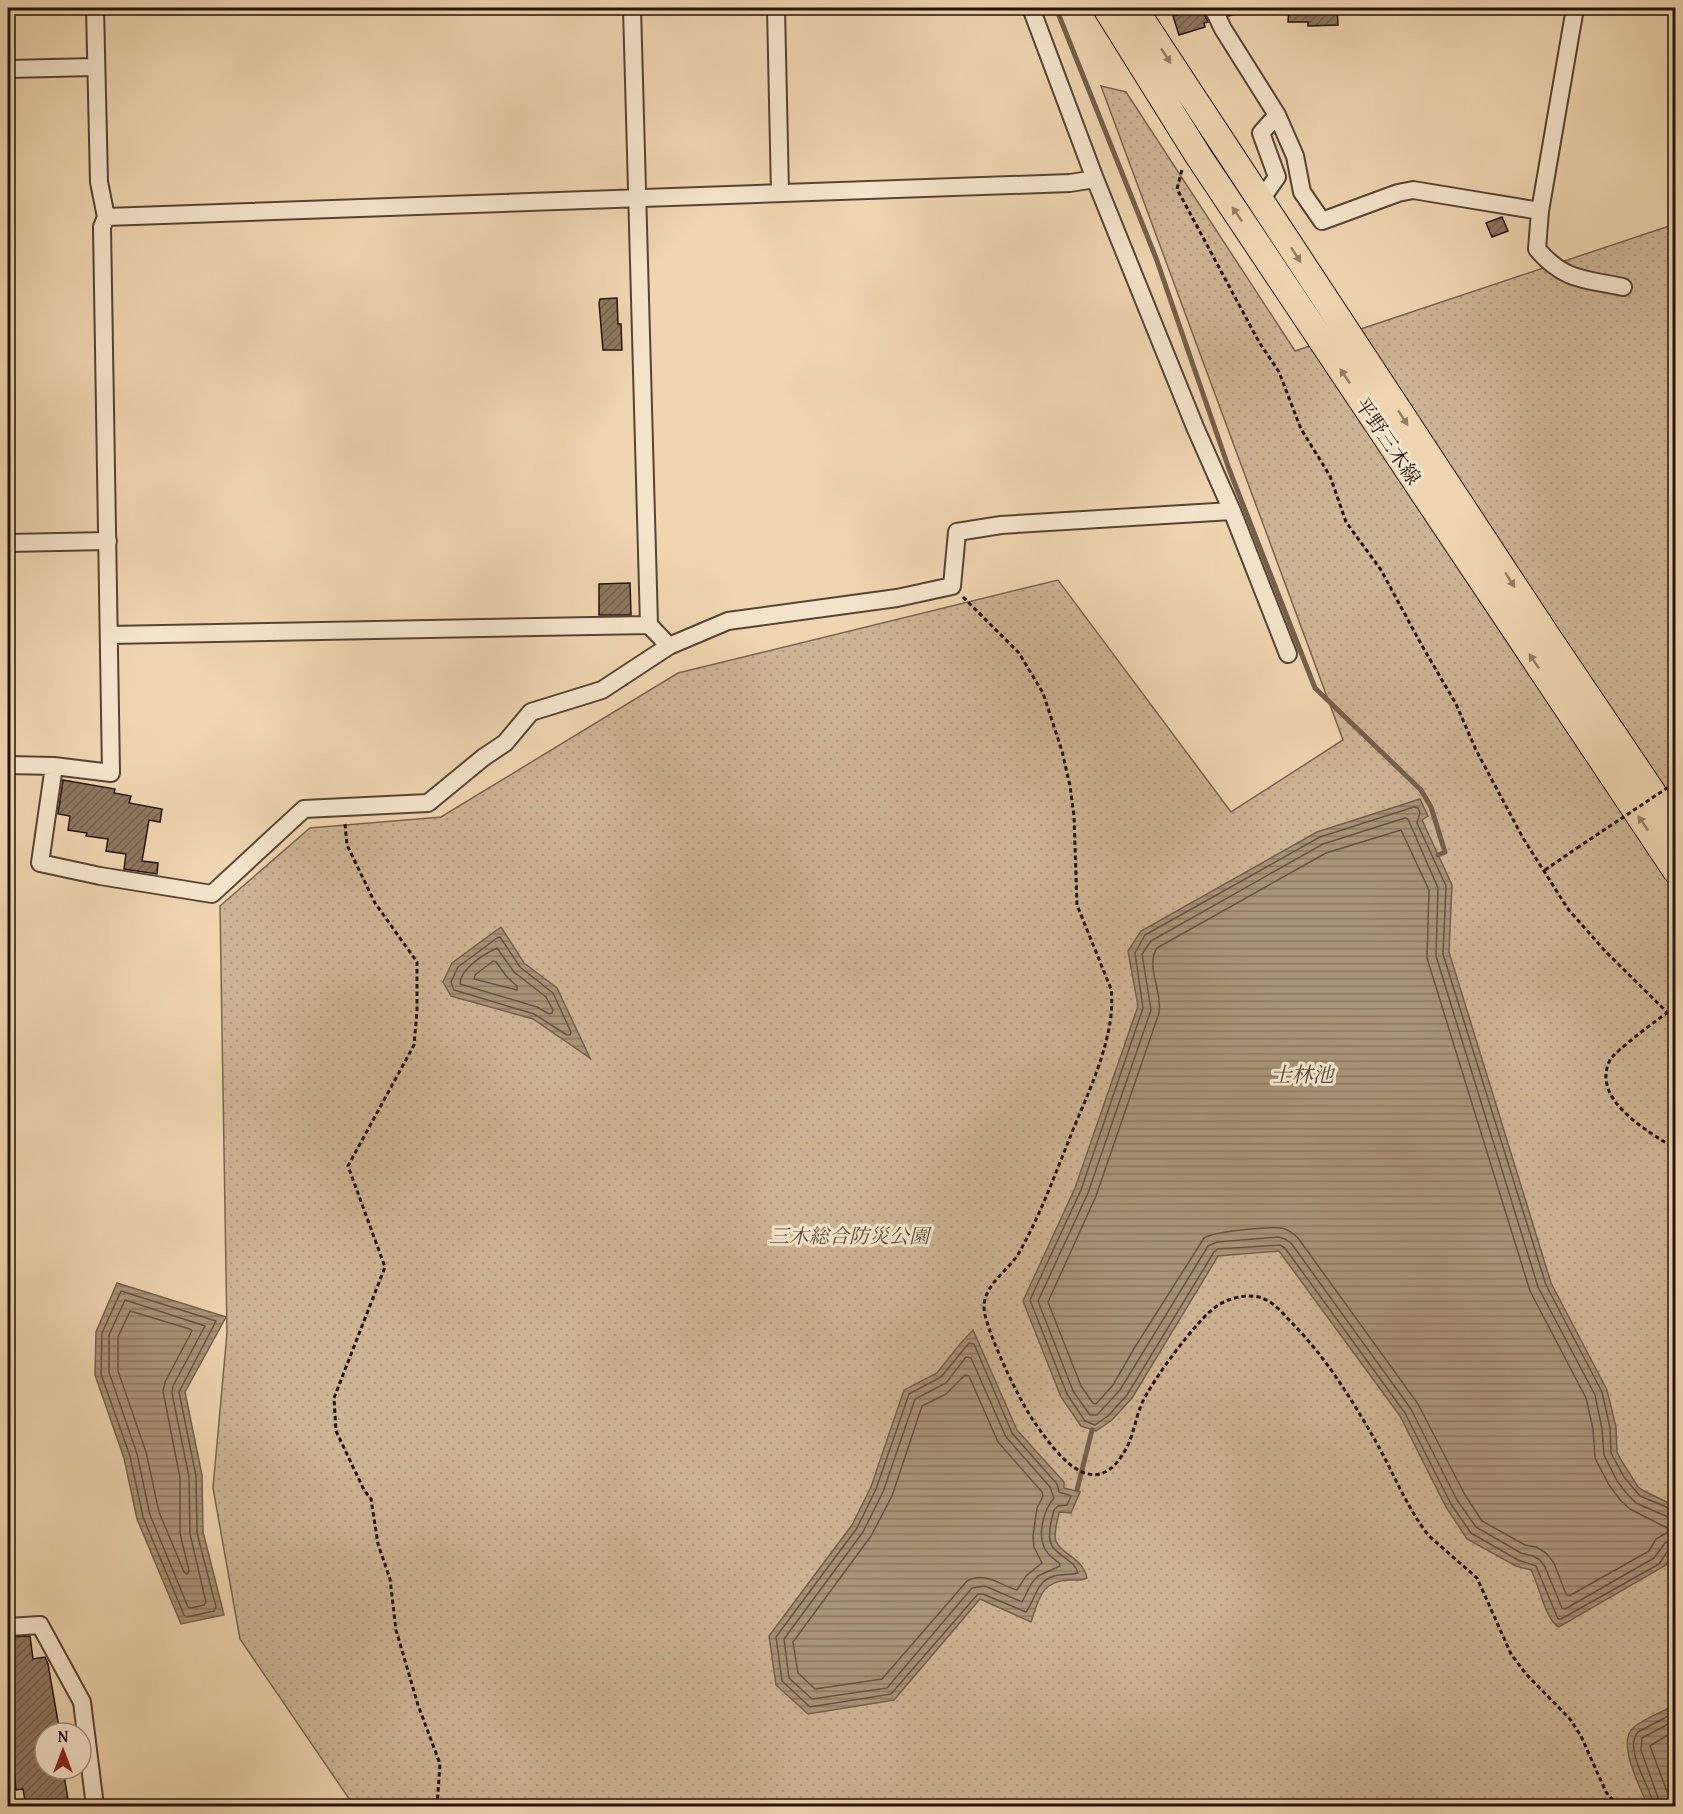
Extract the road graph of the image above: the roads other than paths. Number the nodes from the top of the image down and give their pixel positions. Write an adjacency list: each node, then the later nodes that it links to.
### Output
1 (95, 8): 9 (street)
2 (632, 8): 14 (street)
3 (776, 8): 13 (street)
4 (1031, 8): 12 (street)
5 (1106, 8): 29 (main road, 平野三木線, one-way to 5)
6 (1134, 8): 15 (main road, 平野三木線, one-way to 15)
7 (1213, 8): 11 (street)
8 (1575, 8): 16 (street)
9 (95, 66): 10 (street); 17 (street)
10 (8, 69)
11 (1276, 115): 15 (street); 16 (street)
12 (1095, 179): 13 (street); 19 (street)
13 (780, 193): 14 (street)
14 (636, 198): 17 (street); 22 (street)
15 (1260, 201): 28 (main road, 平野三木線, one-way to 28)
16 (1540, 212): 18 (street)
17 (106, 218): 20 (street)
18 (1623, 287)
19 (1232, 511): 24 (street); 25 (street)
20 (108, 541): 21 (street); 23 (street)
21 (8, 543)
22 (649, 625): 23 (street); 24 (street)
23 (110, 635): 27 (street)
24 (669, 646): 27 (street)
25 (1288, 654)
26 (8, 765): 27 (street)
27 (54, 766)
28 (1676, 827)
29 (1676, 871)
30 (8, 1627): 31 (street)
31 (95, 1806)

